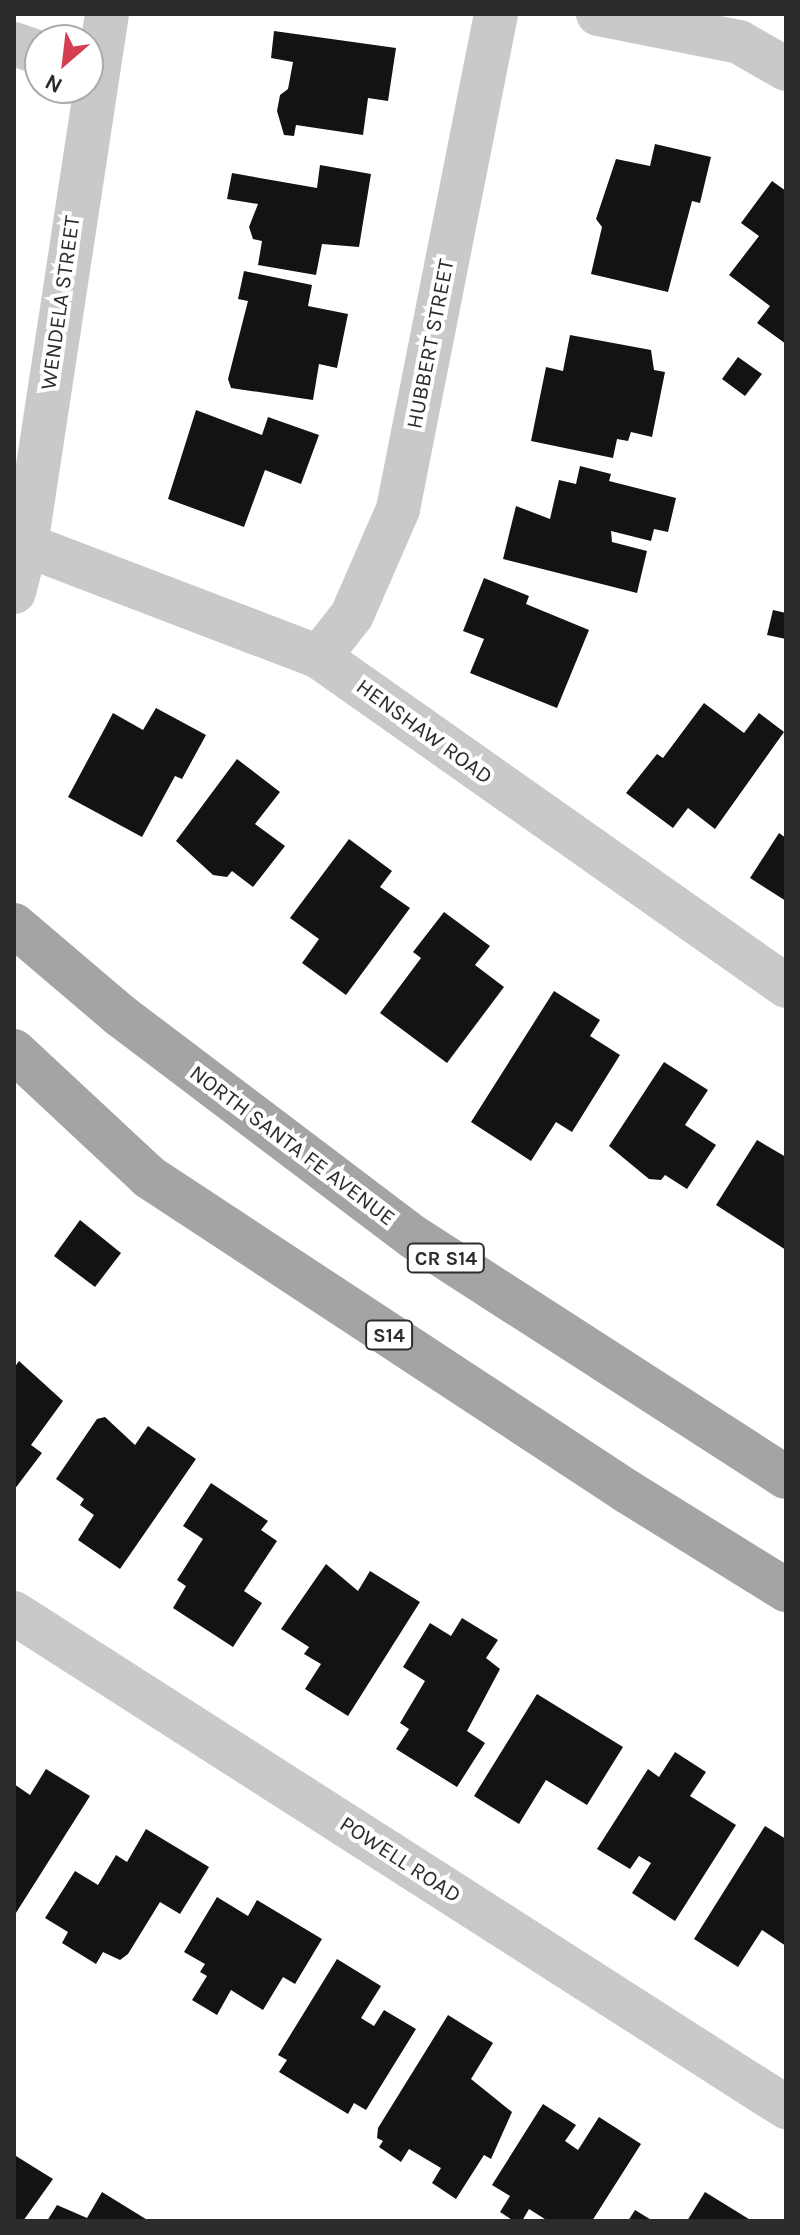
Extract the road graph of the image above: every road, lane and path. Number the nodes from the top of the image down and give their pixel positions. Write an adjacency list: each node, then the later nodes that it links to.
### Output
1 (496, 14): 7 (street, HUBBERT STREET)
2 (598, 14): 3 (street)
3 (786, 69)
4 (87, 104): 5 (street, WENDELA STREET)
5 (26, 545): 6 (street, WENDELA STREET); 7 (street, HENSHAW ROAD)
6 (14, 592)
7 (319, 657): 9 (street, HENSHAW ROAD)
8 (14, 925): 11 (main road, NORTH SANTA FE AVENUE / CR S14)
9 (786, 986)
10 (14, 1051): 12 (main road, S14)
11 (786, 1477)
12 (786, 1590)
13 (14, 1613): 14 (street, POWELL ROAD)
14 (786, 2107)

